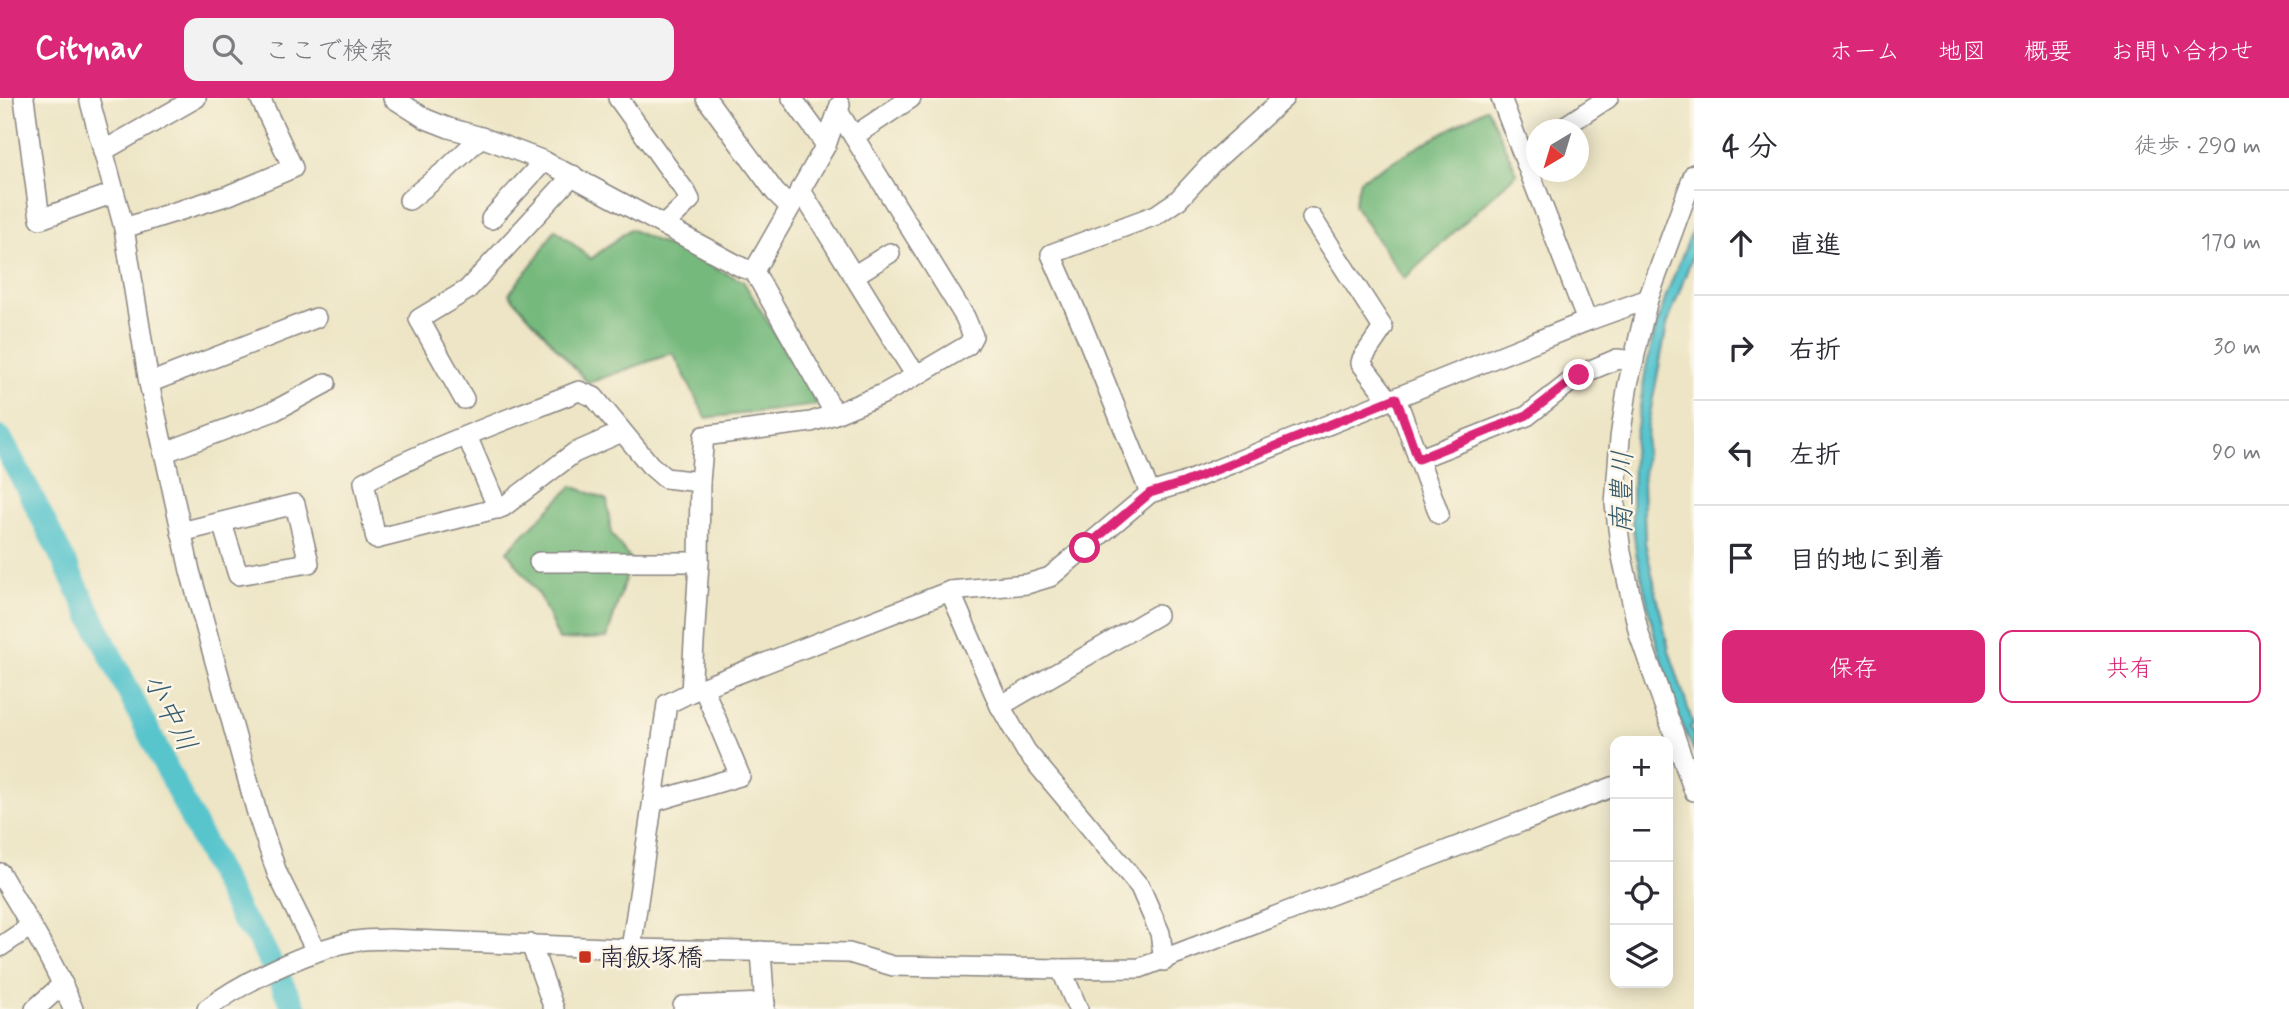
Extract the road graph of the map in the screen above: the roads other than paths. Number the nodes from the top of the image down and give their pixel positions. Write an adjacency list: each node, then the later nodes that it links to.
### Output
1 (24, 98): 25 (street)
2 (89, 98): 19 (street)
3 (196, 98): 19 (street)
4 (260, 98): 31 (street)
5 (393, 98): 16 (street)
6 (618, 98): 30 (street)
7 (706, 98): 27 (street)
8 (792, 98): 17 (street)
9 (1284, 98): 50 (street)
10 (1501, 98): 18 (street)
11 (1608, 98): 14 (street)
12 (905, 99): 15 (street)
13 (840, 104): 15 (street); 17 (street)
14 (1576, 119)
15 (854, 136): 39 (street)
16 (481, 137): 20 (street); 26 (street)
17 (826, 145): 24 (street)
18 (1526, 146)
19 (103, 150): 25 (street)
20 (544, 161): 22 (street); 29 (street)
21 (1694, 174): 35 (street)
22 (573, 175): 30 (street); 42 (street)
23 (1540, 182): 37 (street)
24 (800, 189): 27 (street); 34 (street)
25 (114, 193): 31 (street)
26 (409, 200)
27 (790, 207): 33 (street)
28 (1312, 218): 43 (street)
29 (491, 219)
30 (664, 225): 33 (street)
31 (124, 228): 40 (street)
32 (890, 253): 34 (street)
33 (754, 271): 44 (street)
34 (855, 275): 39 (street)
35 (1648, 299): 37 (street); 38 (street)
36 (316, 318): 40 (street)
37 (1587, 321): 43 (street)
38 (1634, 361): 48 (street); 61 (street)
39 (919, 374): 44 (street)
40 (149, 383): 47 (street)
41 (326, 383): 47 (street)
42 (464, 399)
43 (1392, 399): 48 (street); 50 (street)
44 (835, 414): 49 (street)
45 (622, 432): 46 (street); 49 (street); 51 (street)
46 (467, 436): 51 (street); 51 (street)
47 (163, 453): 54 (street)
48 (1418, 459): 52 (street)
49 (700, 482): 56 (street)
50 (1150, 493): 57 (street)
51 (498, 509)
52 (1439, 514)
53 (222, 523): 53 (street); 54 (street)
54 (181, 532): 71 (street)
55 (539, 562): 56 (street)
56 (699, 562): 59 (street)
57 (950, 591): 59 (street); 60 (street)
58 (1157, 615): 60 (street)
59 (697, 689): 64 (street); 64 (street)
60 (1000, 706): 72 (street)
61 (1681, 760): 63 (street)
62 (1610, 788): 72 (street)
63 (1694, 791)
64 (653, 802): 69 (street)
65 (0, 873): 66 (street)
66 (32, 926): 68 (street); 74 (street)
67 (531, 944): 69 (street); 71 (street); 79 (street)
68 (0, 947)
69 (631, 949): 70 (street)
70 (761, 951): 73 (street); 75 (street)
71 (307, 955): 78 (street)
72 (1164, 961): 73 (street)
73 (1061, 969): 81 (street)
74 (63, 984): 76 (street); 77 (street)
75 (765, 1006): 80 (street)
76 (35, 1009)
77 (73, 1009)
78 (207, 1009)
79 (554, 1009)
80 (684, 1009)
81 (1078, 1009)

